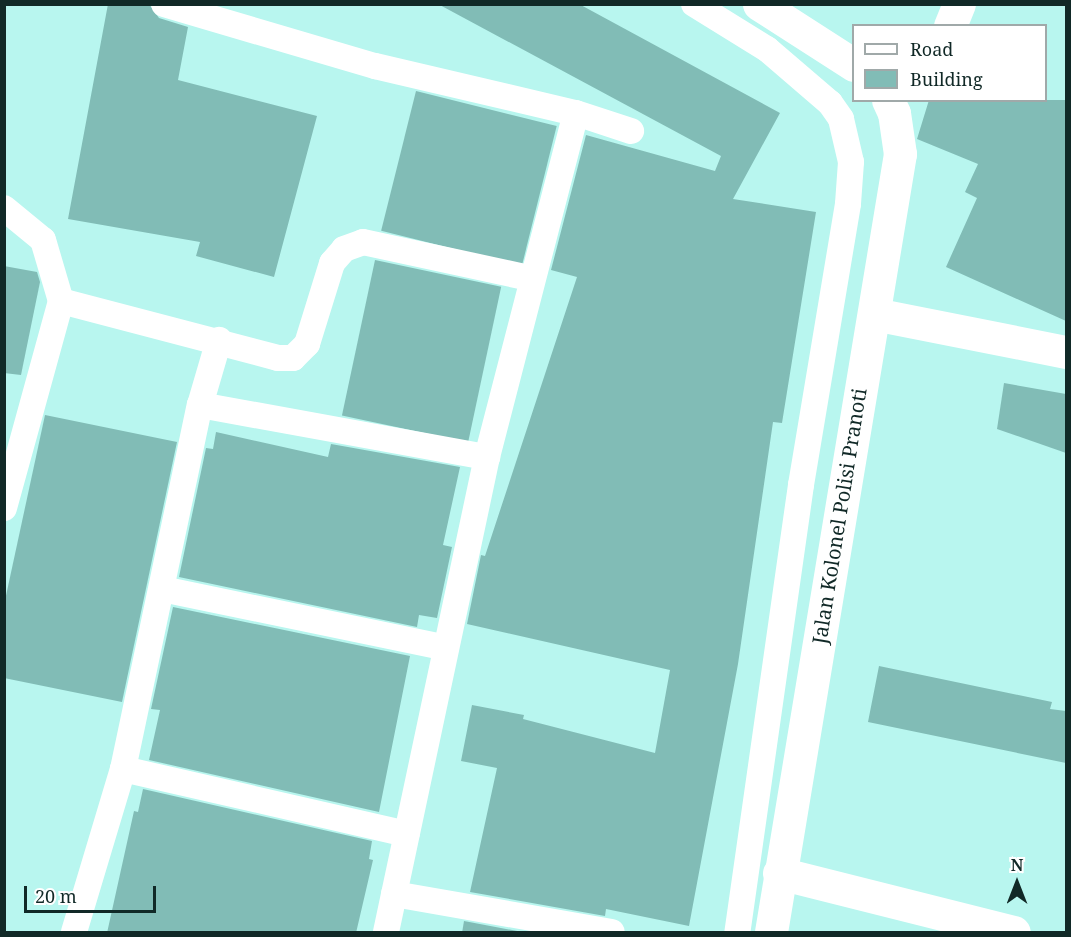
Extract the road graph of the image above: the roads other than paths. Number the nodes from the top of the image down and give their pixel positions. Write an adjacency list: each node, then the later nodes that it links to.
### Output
1 (164, 4): 8 (lane)
2 (694, 4): 28 (lane)
3 (759, 4): 6 (street)
4 (959, 4): 5 (street)
5 (951, 24)
6 (852, 64)
7 (896, 104): 13 (street, Jalan Kolonel Polisi Pranoti)
8 (576, 112): 9 (lane); 11 (lane)
9 (631, 131)
10 (4, 208): 12 (lane)
11 (530, 278): 14 (lane); 17 (lane)
12 (61, 301): 14 (lane); 18 (lane)
13 (874, 314): 15 (street); 23 (street, Jalan Kolonel Polisi Pranoti)
14 (219, 340): 16 (lane)
15 (1066, 352)
16 (200, 405): 17 (lane); 19 (lane)
17 (487, 457): 20 (lane)
18 (4, 508)
19 (162, 589): 20 (lane); 21 (lane)
20 (446, 648): 22 (lane)
21 (123, 769): 22 (lane); 25 (lane)
22 (407, 834): 24 (lane)
23 (779, 873): 29 (street, Jalan Kolonel Polisi Pranoti); 30 (street)
24 (394, 894): 26 (lane); 27 (lane)
25 (74, 933)
26 (386, 933)
27 (612, 933)
28 (737, 933)
29 (771, 933)
30 (1014, 933)

